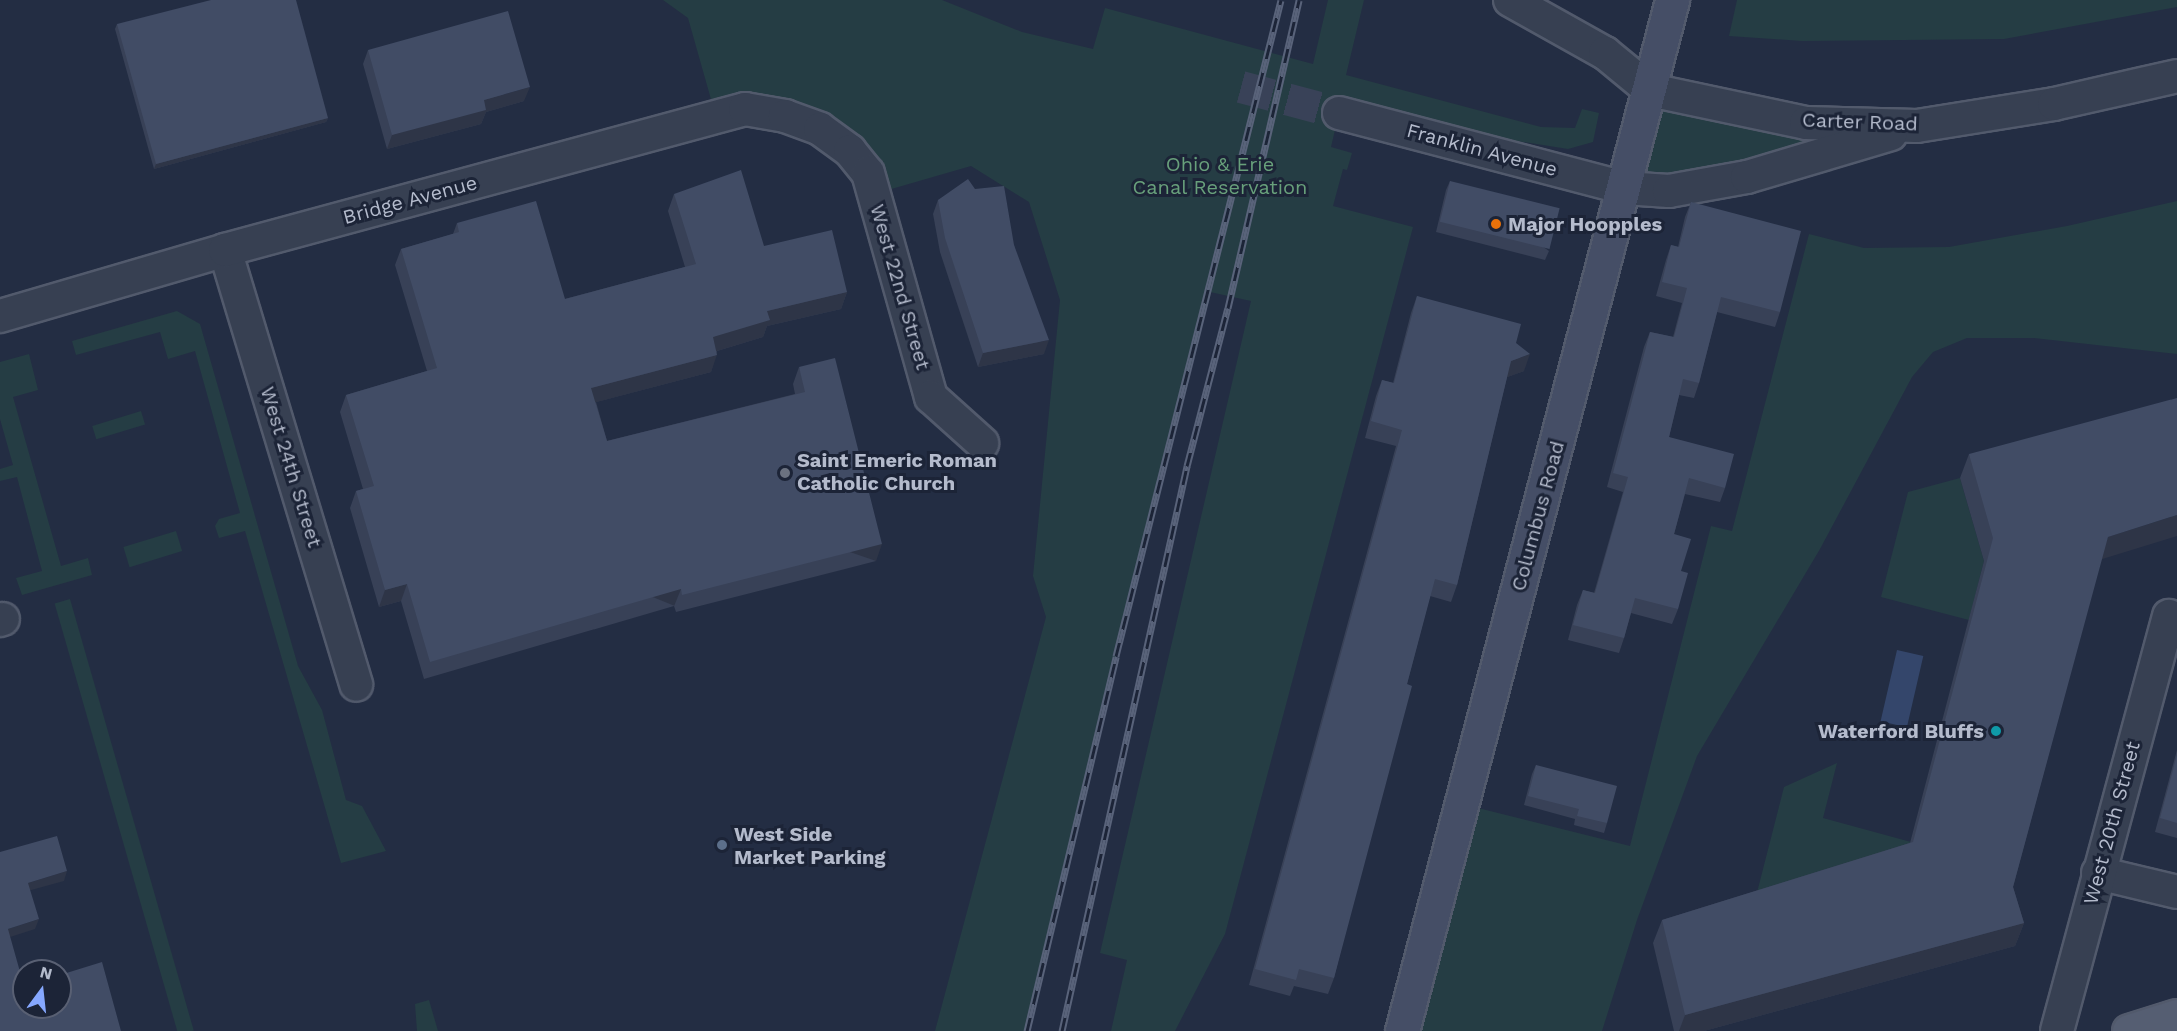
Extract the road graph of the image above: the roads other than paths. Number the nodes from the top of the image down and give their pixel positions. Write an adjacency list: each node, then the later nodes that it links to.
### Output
1 (1510, 0): 4 (street)
2 (1672, 0): 4 (street, Columbus Road)
3 (2177, 76): 6 (street, Carter Road)
4 (1650, 90): 6 (street, Carter Road); 8 (street, Columbus Road)
5 (1339, 113): 8 (street, Franklin Avenue)
6 (1917, 126): 8 (street, Franklin Avenue)
7 (820, 129): 9 (street, Bridge Avenue); 11 (street, West 22nd Street)
8 (1624, 188): 16 (street, Columbus Road)
9 (225, 250): 10 (street, Bridge Avenue); 13 (street, West 24th Street)
10 (0, 316)
11 (982, 443)
12 (2169, 616): 14 (street, West 20th Street)
13 (356, 685)
14 (2098, 873): 15 (street); 17 (street, West 20th Street)
15 (2177, 892)
16 (1402, 1031)
17 (2057, 1031)

